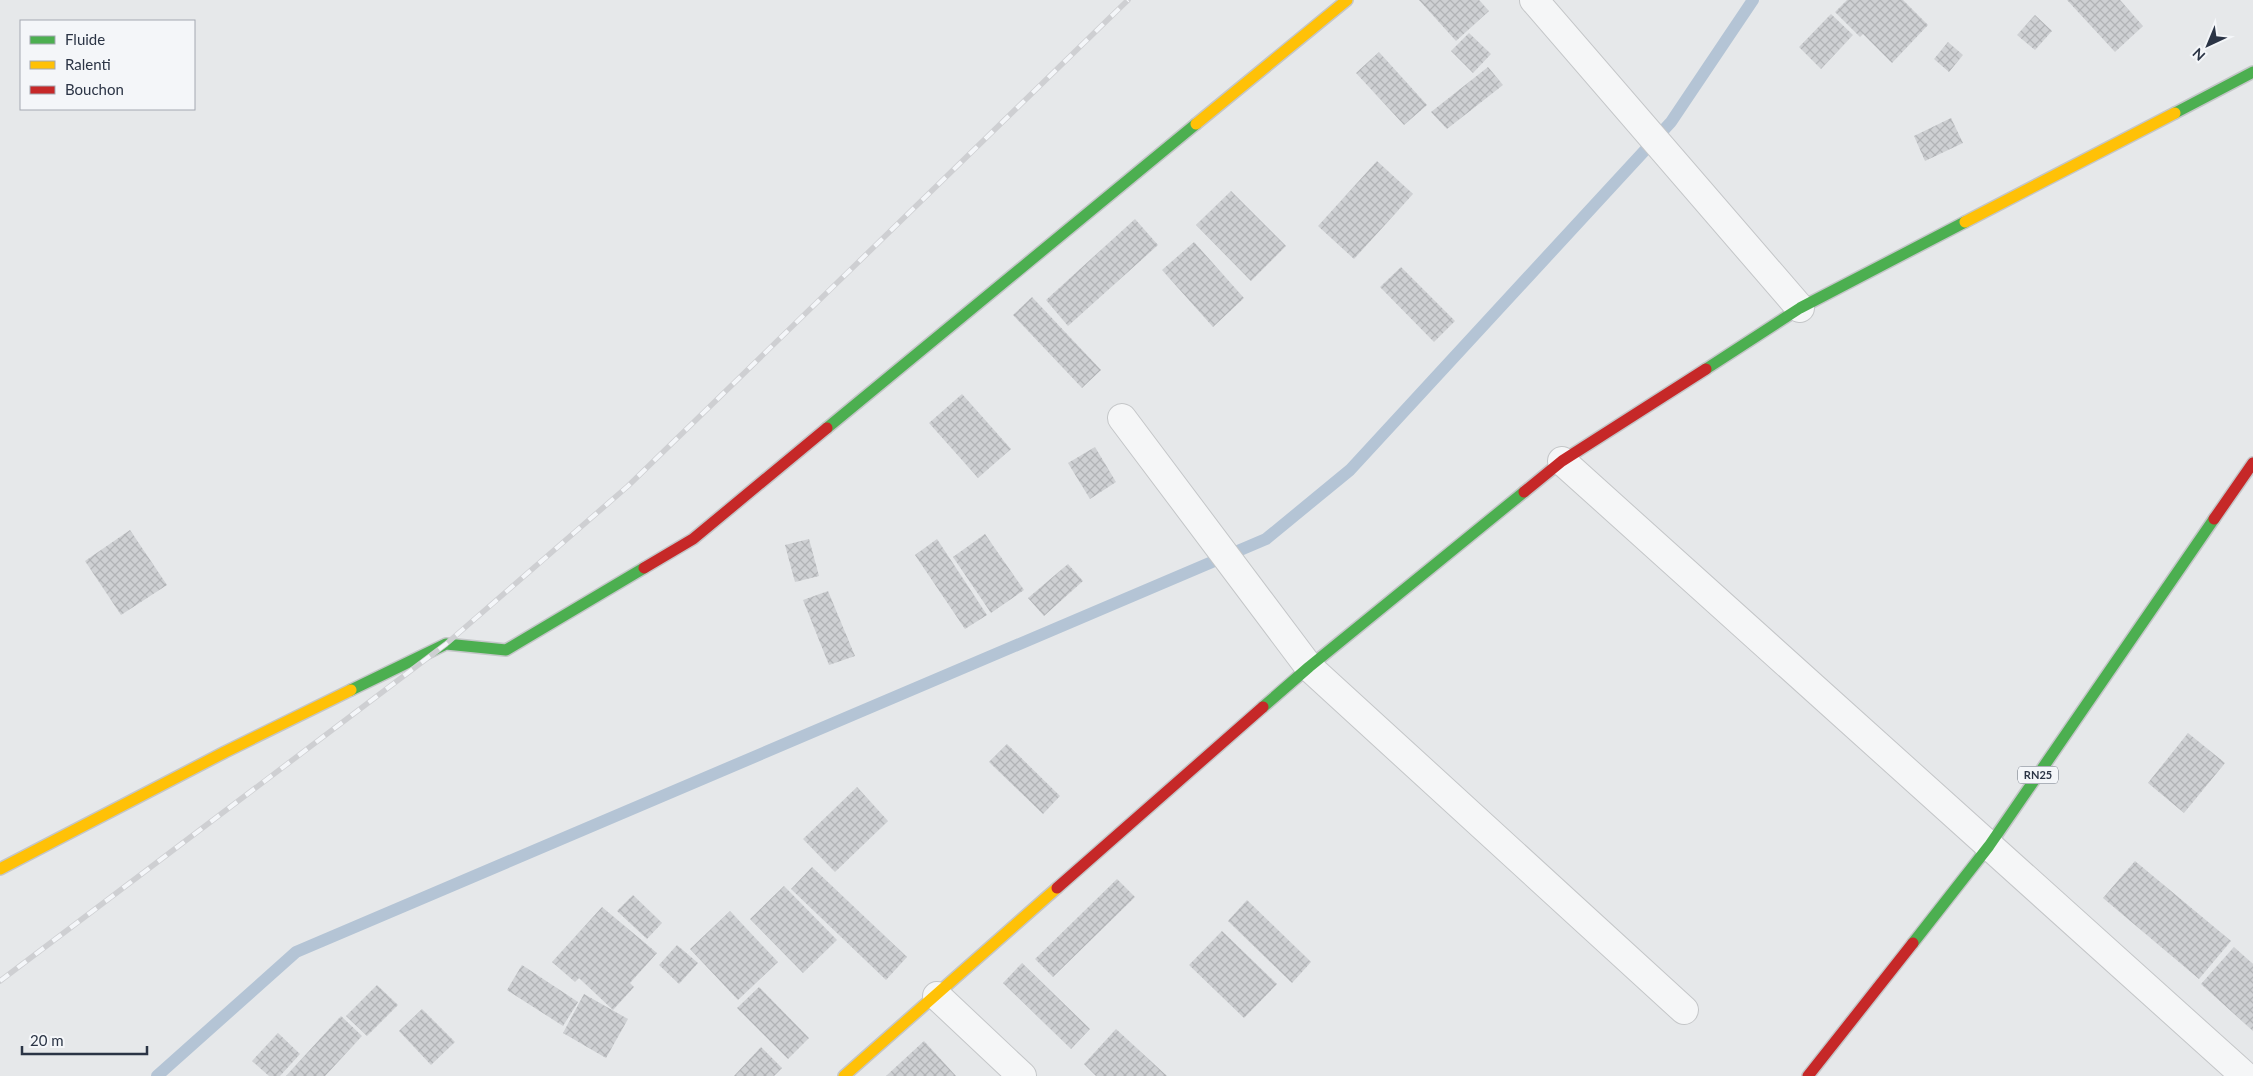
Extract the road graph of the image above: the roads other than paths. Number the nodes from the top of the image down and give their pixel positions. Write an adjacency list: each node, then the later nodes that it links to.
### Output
1 (1347, 0): 10 (street)
2 (1534, 0): 4 (street)
3 (2253, 72): 4 (street)
4 (1800, 308): 6 (street)
5 (1122, 418): 8 (street)
6 (1562, 461): 8 (street); 9 (street)
7 (2253, 463): 9 (street, RN25)
8 (1309, 667): 11 (street); 12 (street)
9 (1989, 846): 15 (street, RN25); 16 (street)
10 (0, 869)
11 (936, 996): 13 (street); 14 (street)
12 (1684, 1010)
13 (844, 1076)
14 (1022, 1076)
15 (1808, 1076)
16 (2245, 1076)

